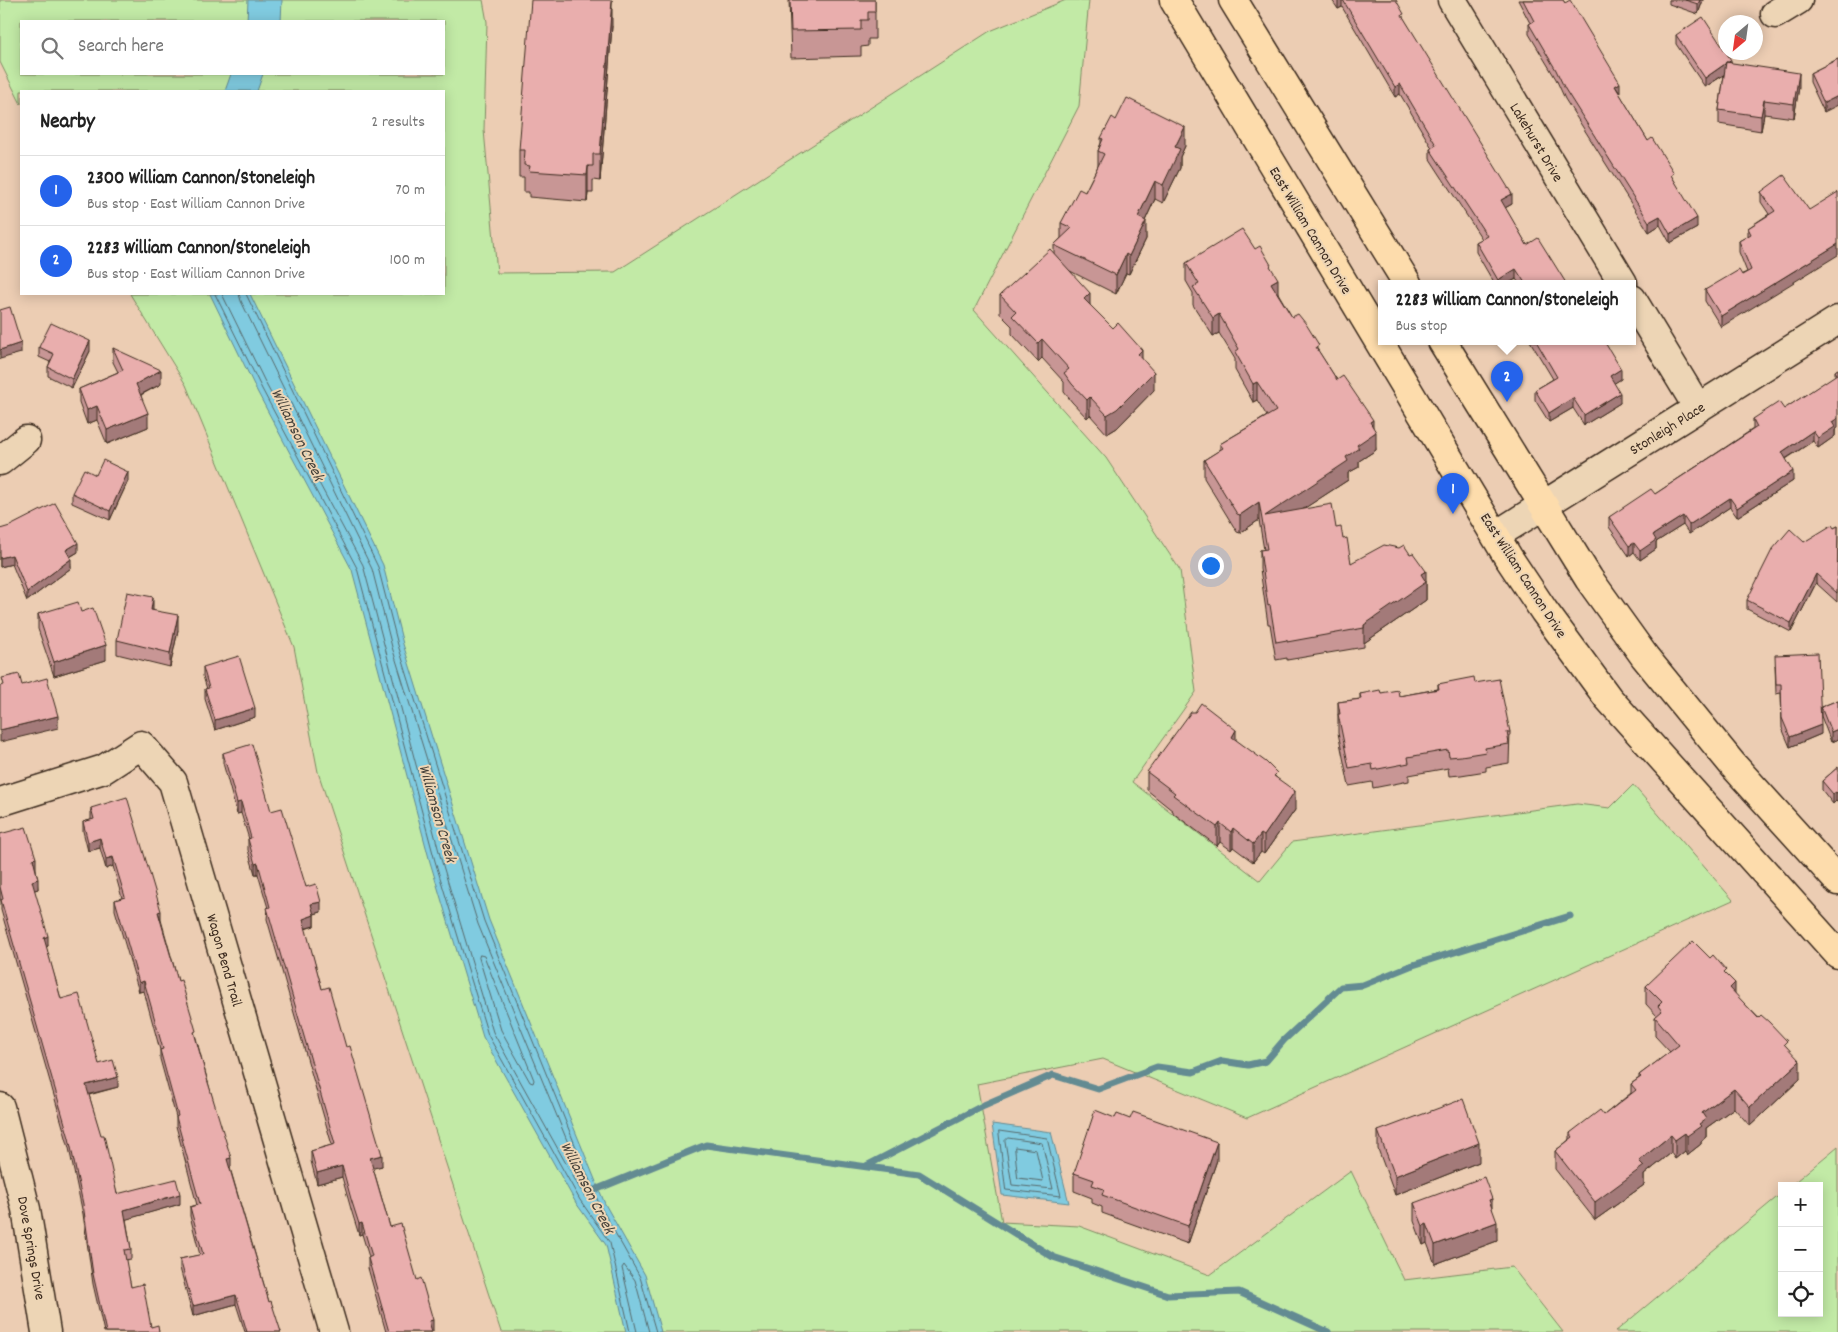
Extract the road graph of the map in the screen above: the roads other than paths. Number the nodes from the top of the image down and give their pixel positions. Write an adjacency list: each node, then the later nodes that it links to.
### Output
1 (1174, 0): 10 (main road, East William Cannon Drive)
2 (1234, 0): 6 (main road)
3 (1452, 0): 7 (street, Lakehurst Drive)
4 (1798, 0): 5 (street)
5 (1775, 14)
6 (1404, 280)
7 (1621, 280)
8 (1636, 306): 13 (street)
9 (1838, 320): 13 (street, Stonleigh Place)
10 (1378, 339)
11 (1382, 345): 17 (main road, East William Cannon Drive)
12 (1444, 345): 16 (main road)
13 (1698, 408): 16 (street, Stonleigh Place)
14 (26, 440): 15 (street)
15 (0, 461)
16 (1544, 505): 17 (street, Stonleigh Place); 19 (main road)
17 (1496, 535): 20 (main road, East William Cannon Drive)
18 (0, 802): 23 (street, Wagon Bend Trail)
19 (1838, 882)
20 (1838, 954)
21 (0, 1107): 22 (street, Dove Springs Drive)
22 (46, 1332)
23 (334, 1332)

